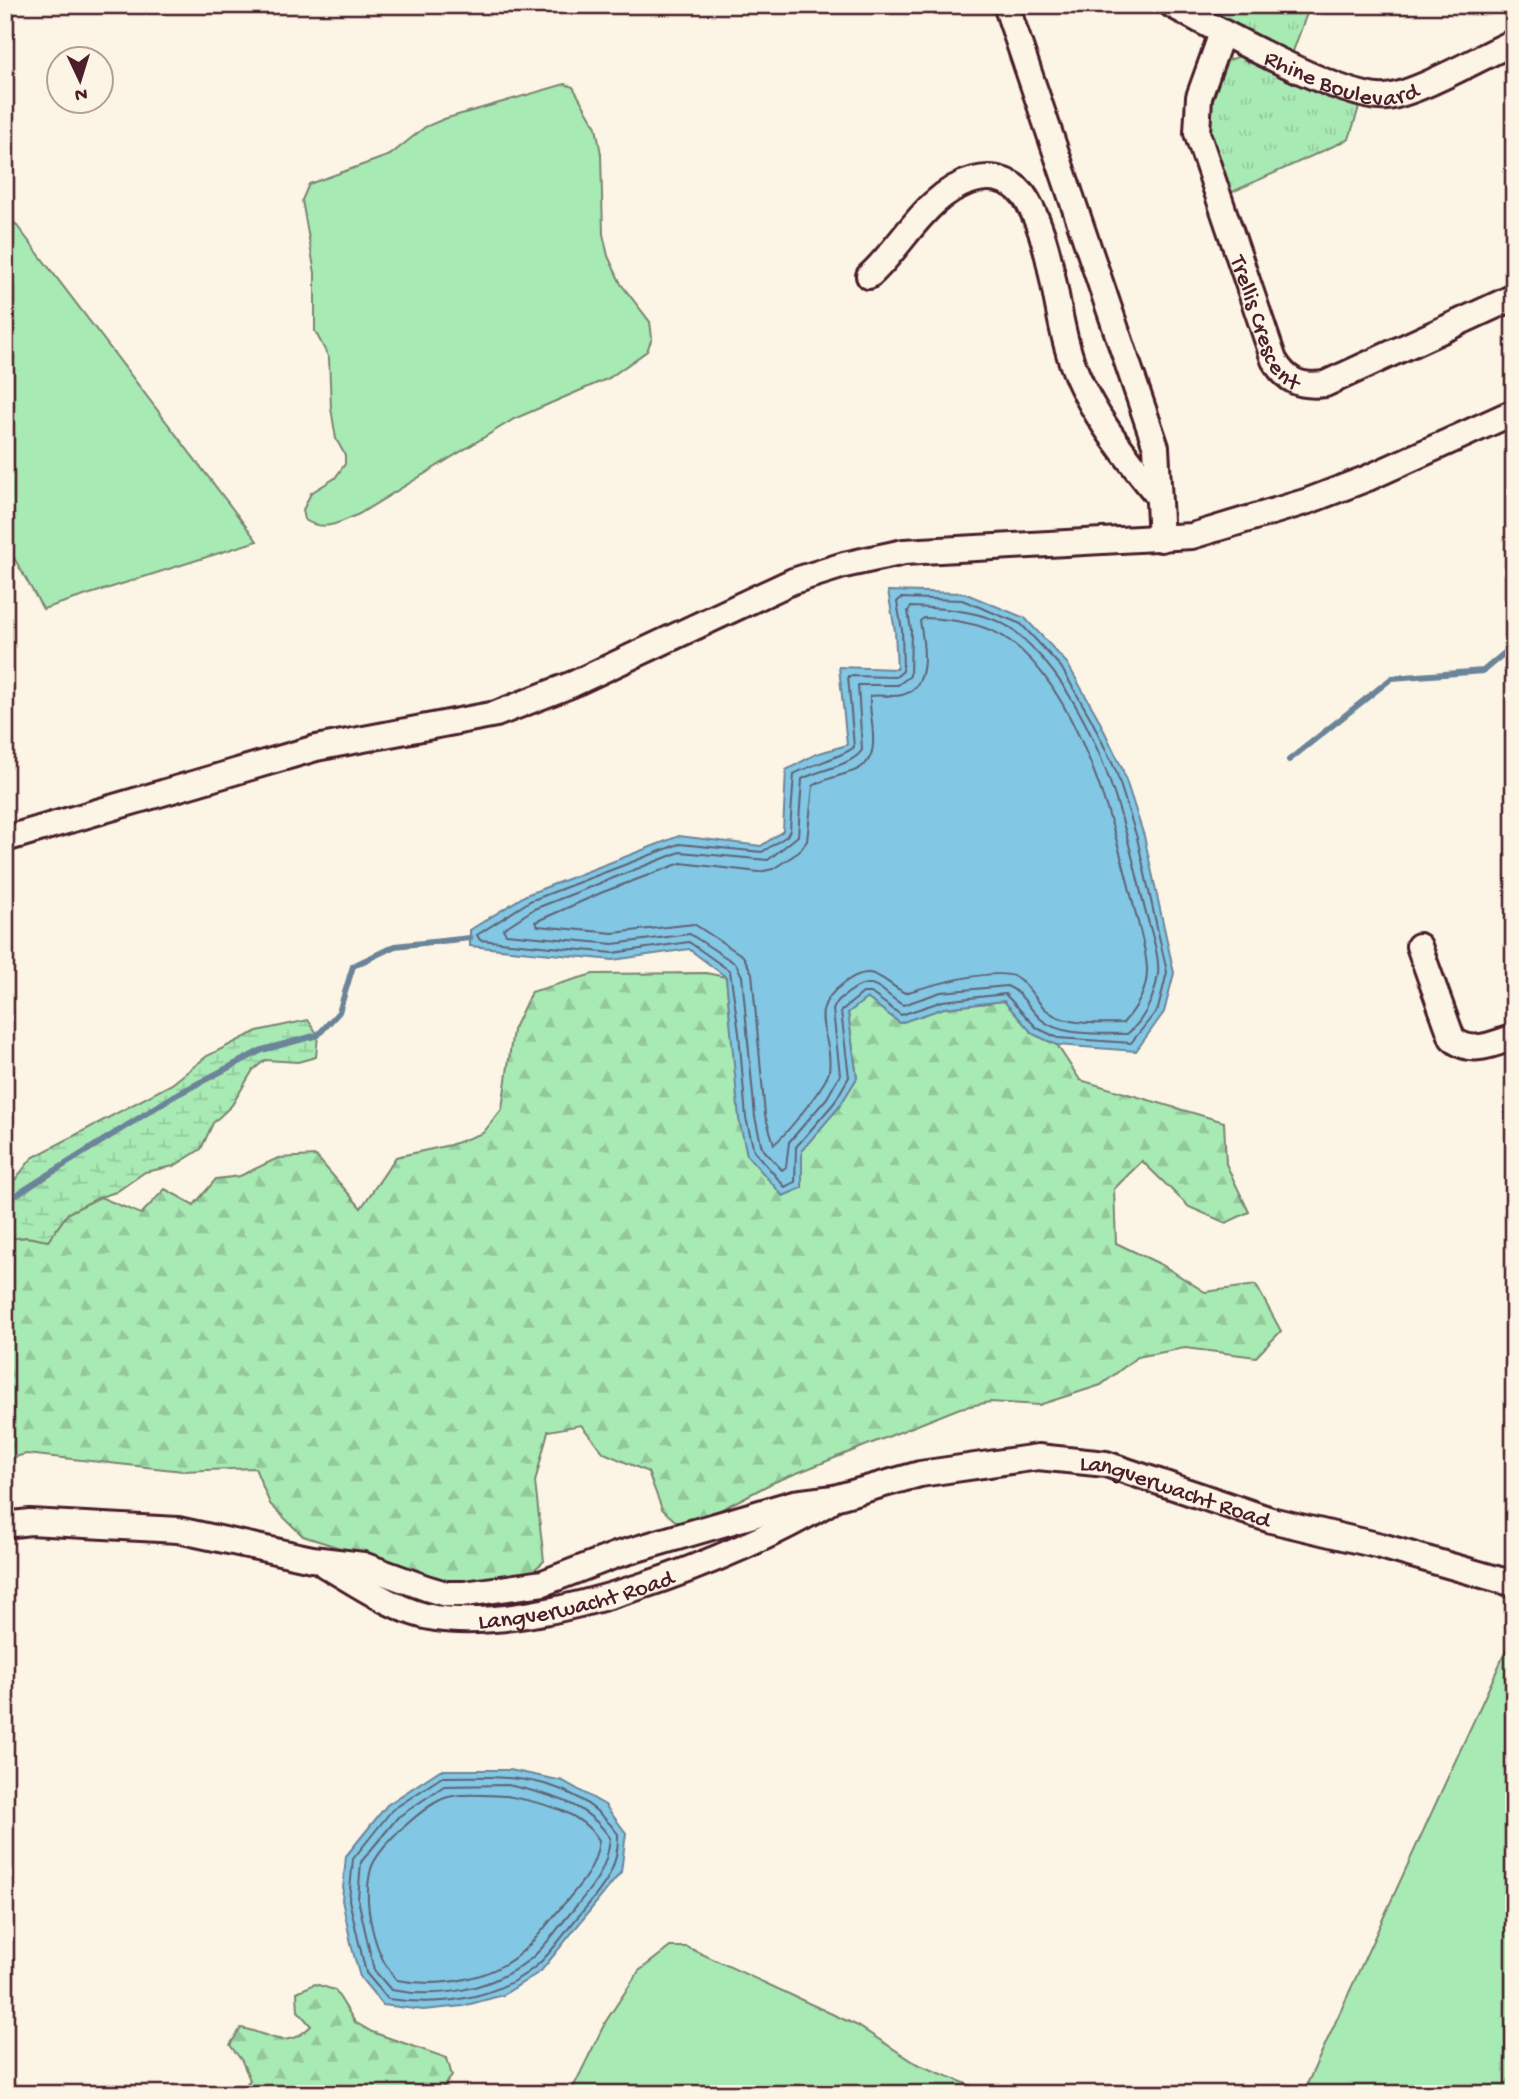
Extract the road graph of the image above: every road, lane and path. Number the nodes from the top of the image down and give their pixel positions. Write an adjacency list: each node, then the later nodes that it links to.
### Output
1 (1006, 5): 8 (street)
2 (1172, 5): 3 (street, Rhine Boulevard)
3 (1222, 33): 4 (street, Rhine Boulevard); 6 (street, Trellis Crescent)
4 (1514, 42)
5 (869, 276): 8 (street)
6 (1514, 297)
7 (1514, 412): 9 (street)
8 (1158, 496): 9 (street)
9 (1161, 538): 10 (street)
10 (5, 839)
11 (1419, 946): 12 (street)
12 (1514, 1037)
13 (834, 1499): 15 (street, Langverwacht Road); 15 (street, Langverwacht Road); 16 (street, Langverwacht Road)
14 (5, 1525): 15 (street, Langverwacht Road)
15 (312, 1559)
16 (1514, 1584)

